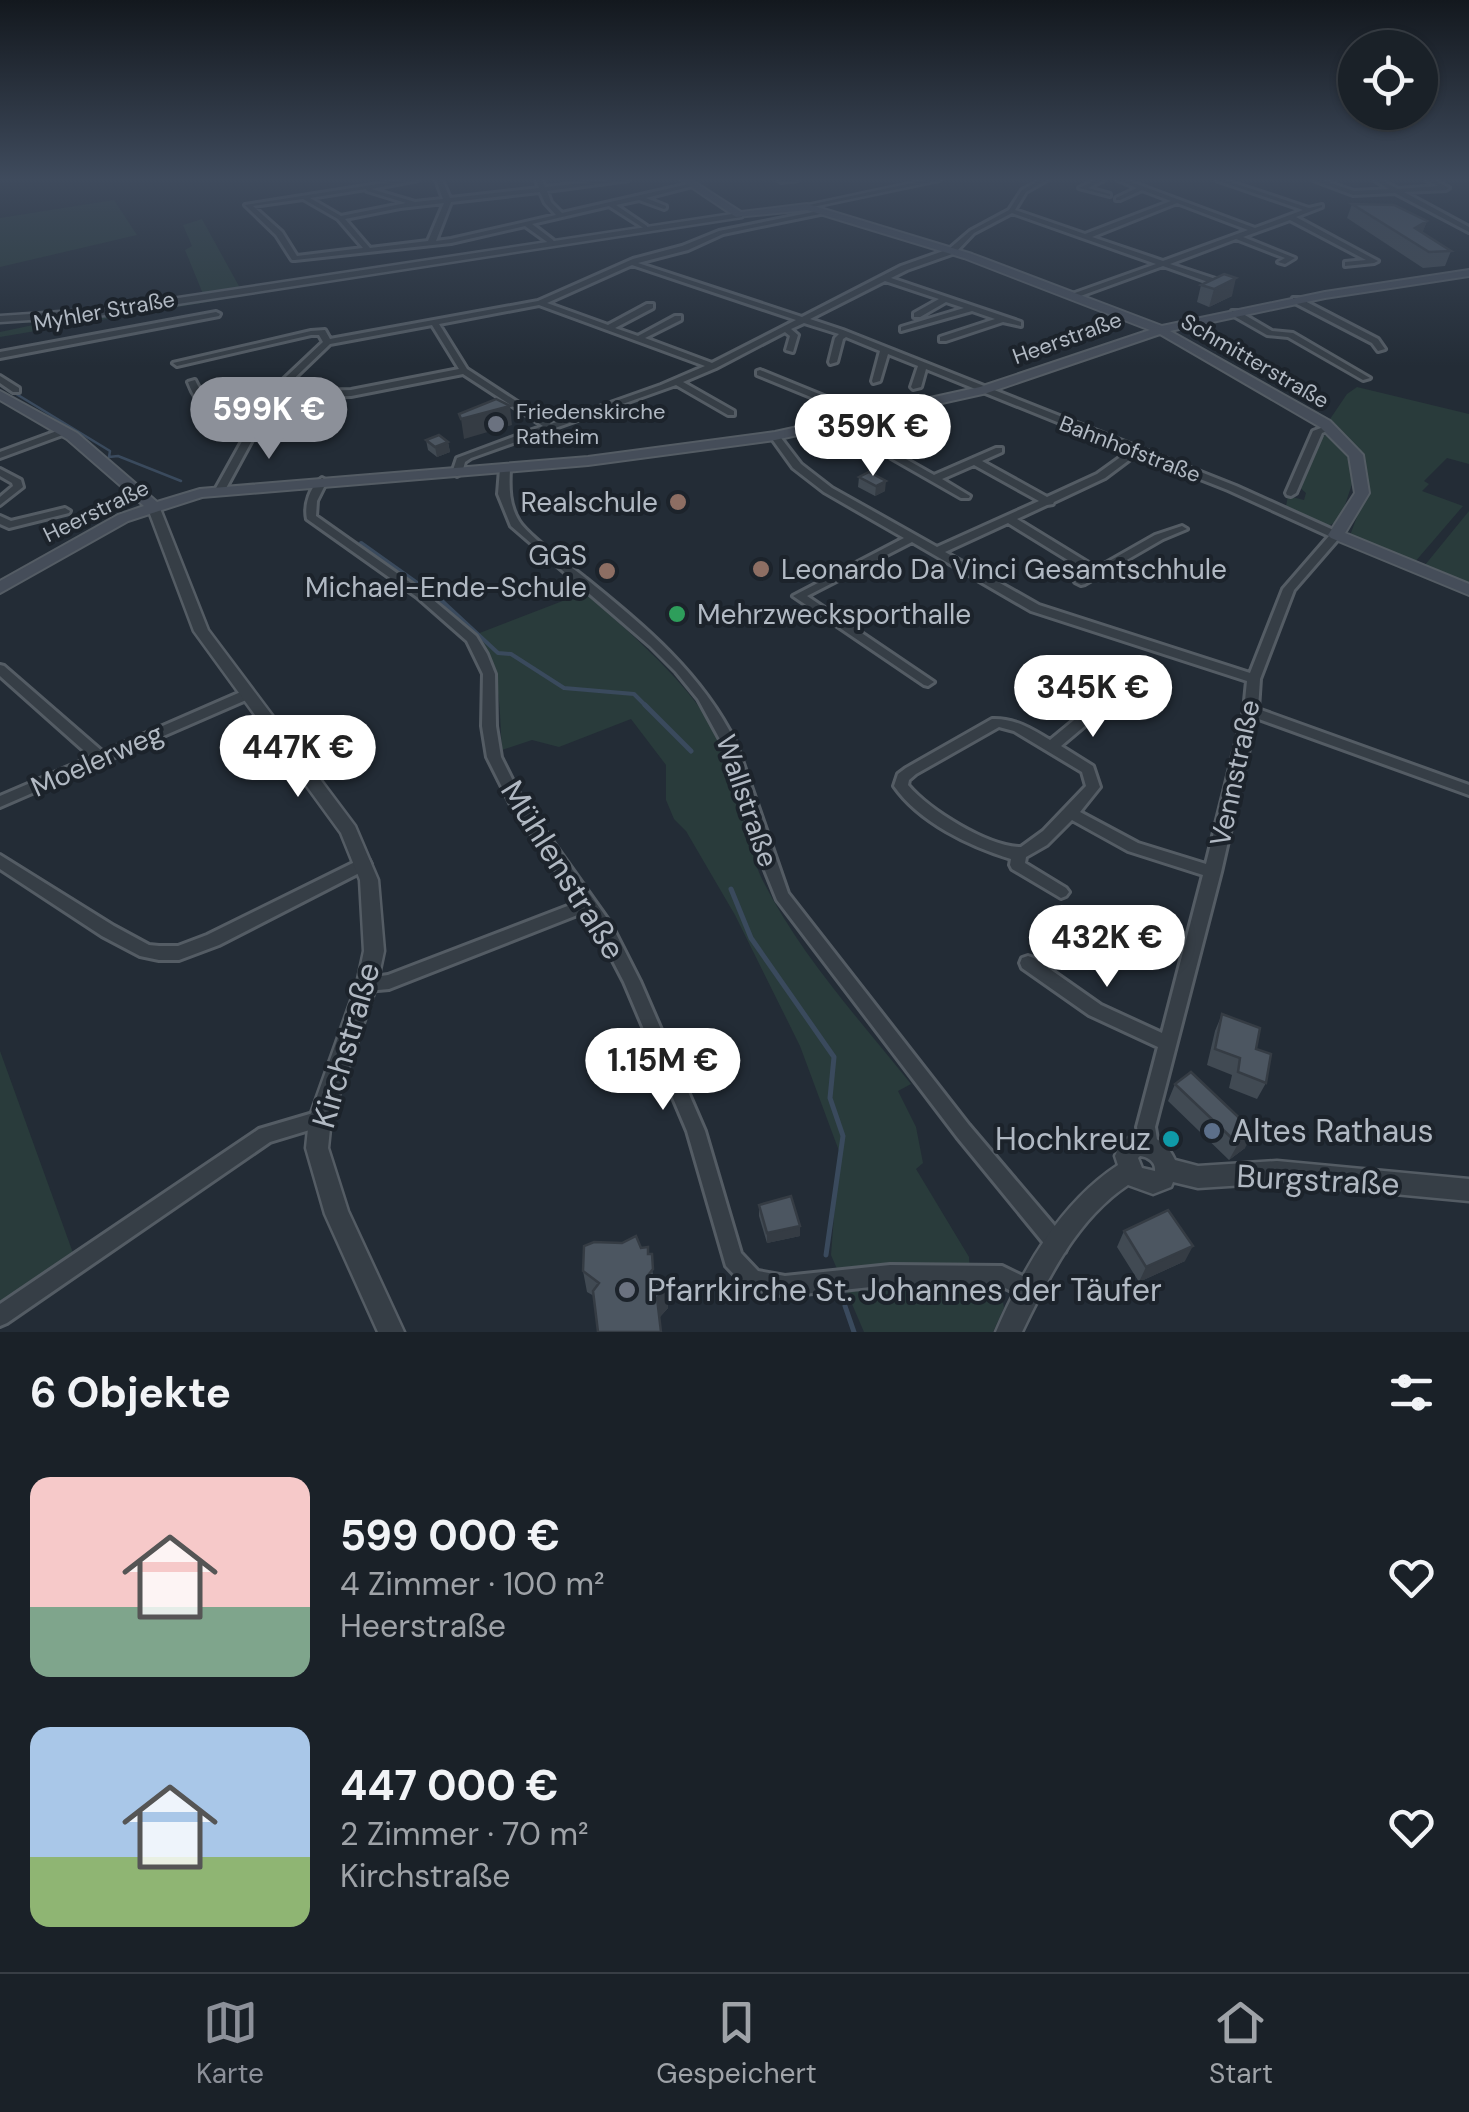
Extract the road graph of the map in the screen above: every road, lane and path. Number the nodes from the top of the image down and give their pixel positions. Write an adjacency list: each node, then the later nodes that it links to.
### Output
1 (284, 242): 12 (street)
2 (362, 242): 12 (street)
3 (430, 242): 12 (street)
4 (563, 242): 32 (street)
5 (699, 242): 15 (street)
6 (923, 242): 13 (main road, Schmitterstraße)
7 (961, 242): 13 (street)
8 (1100, 242): 17 (street)
9 (1220, 242): 17 (street)
10 (1250, 242): 14 (street)
11 (1338, 242): 16 (street)
12 (368, 249)
13 (952, 251): 19 (street); 21 (main road, Schmitterstraße)
14 (1282, 262)
15 (632, 263): 24 (street); 33 (street, Bahnhofstraße)
16 (1348, 264)
17 (1166, 265): 20 (street); 21 (street)
18 (1469, 272): 23 (main road, Heerstraße)
19 (884, 278): 22 (street); 33 (street)
20 (1226, 285)
21 (1075, 296): 39 (main road, Schmitterstraße)
22 (947, 298): 26 (street); 29 (street)
23 (1296, 300): 27 (main road, Heerstraße); 45 (street)
24 (540, 303): 34 (street); 36 (street)
25 (650, 306): 36 (street)
26 (974, 308): 31 (street); 37 (street)
27 (1235, 313): 39 (main road, Heerstraße); 48 (street)
28 (216, 314): 49 (street, Myhler Straße)
29 (917, 315)
30 (678, 318): 42 (street)
31 (1004, 318): 35 (street); 43 (street)
32 (0, 320)
33 (808, 320): 38 (street); 40 (street, Bahnhofstraße)
34 (434, 322): 41 (street); 54 (street)
35 (1018, 324)
36 (608, 328): 42 (street)
37 (904, 329)
38 (787, 330): 46 (street); 53 (street)
39 (1160, 330): 63 (main road, Heerstraße); 70 (main road, Schmitterstraße)
40 (845, 334): 47 (street, Bahnhofstraße); 50 (street)
41 (325, 337): 51 (street); 65 (street)
42 (638, 338): 53 (street)
43 (944, 339)
44 (1332, 346): 48 (street)
45 (1381, 349)
46 (790, 350)
47 (885, 350): 52 (street, Bahnhofstraße); 58 (street)
48 (1317, 350): 56 (street)
49 (0, 356)
50 (833, 362)
51 (177, 363)
52 (923, 365): 61 (street); 63 (street, Bahnhofstraße)
53 (713, 366): 60 (street)
54 (464, 371): 65 (street); 69 (street)
55 (760, 373): 67 (street)
56 (1366, 378)
57 (0, 379): 62 (street)
58 (876, 381)
59 (192, 382): 68 (street)
60 (677, 382): 66 (street); 69 (street)
61 (916, 387)
62 (16, 390)
63 (983, 390): 67 (main road, Heerstraße); 74 (street, Bahnhofstraße)
64 (0, 395): 71 (main road)
65 (272, 395): 68 (street)
66 (731, 413)
67 (870, 418): 72 (main road, Heerstraße)
68 (256, 425): 83 (street)
69 (550, 427): 80 (street)
70 (1329, 428): 84 (street, Schmitterstraße); 93 (main road, Schmitterstraße)
71 (65, 431): 75 (street); 88 (main road)
72 (776, 436): 78 (main road, Heerstraße); 94 (street)
73 (998, 450): 77 (street)
74 (1135, 450): 87 (street); 93 (street, Bahnhofstraße)
75 (0, 456)
76 (894, 456): 81 (street)
77 (975, 461): 81 (street); 87 (street)
78 (505, 468): 80 (main road, Heerstraße); 125 (street, Wallstraße)
79 (0, 472): 86 (street)
80 (457, 473): 82 (main road, Heerstraße)
81 (936, 478): 85 (street)
82 (322, 481): 83 (main road, Heerstraße); 116 (street, Mühlenstraße)
83 (220, 490): 88 (main road, Heerstraße)
84 (1291, 492)
85 (966, 496)
86 (0, 502)
87 (1049, 502): 90 (street)
88 (152, 506): 98 (main road, Heerstraße); 103 (street, Kirchstraße)
89 (64, 510): 91 (street)
90 (1010, 519): 95 (street); 96 (street)
91 (0, 520)
92 (1182, 529): 96 (street)
93 (1336, 535): 99 (main road); 101 (street, Vennstraße)
94 (912, 538): 95 (street); 102 (street)
95 (936, 552): 101 (street)
96 (1096, 572): 97 (street)
97 (1081, 582)
98 (0, 588)
99 (1469, 590)
100 (0, 669): 107 (street)
101 (1254, 678): 105 (street, Vennstraße)
102 (928, 682)
103 (248, 694): 107 (street, Moelerweg); 113 (street, Kirchstraße)
104 (1107, 700): 106 (street)
105 (1251, 711): 108 (street); 114 (street, Vennstraße)
106 (1051, 747): 110 (street); 111 (street)
107 (101, 758): 109 (street, Moelerweg)
108 (1469, 790)
109 (0, 802)
110 (1071, 813): 111 (street); 114 (street)
111 (1018, 855): 115 (street)
112 (0, 861): 113 (street)
113 (364, 864): 118 (street, Kirchstraße)
114 (1212, 872): 119 (street, Vennstraße)
115 (1061, 892)
116 (588, 904): 118 (street); 126 (street, Mühlenstraße)
117 (1028, 963): 119 (street)
118 (367, 984): 120 (street, Kirchstraße)
119 (1169, 1044): 121 (street, Vennstraße)
120 (320, 1119): 127 (street); 128 (street, Kirchstraße)
121 (1149, 1146): 122 (street); 123 (street)
122 (1168, 1169): 123 (street); 124 (street, Burgstraße)
123 (1130, 1170): 125 (street)
124 (1469, 1190)
125 (1058, 1246): 126 (street)
126 (1030, 1290): 129 (street)
127 (0, 1316)
128 (391, 1332)
129 (1009, 1332)

